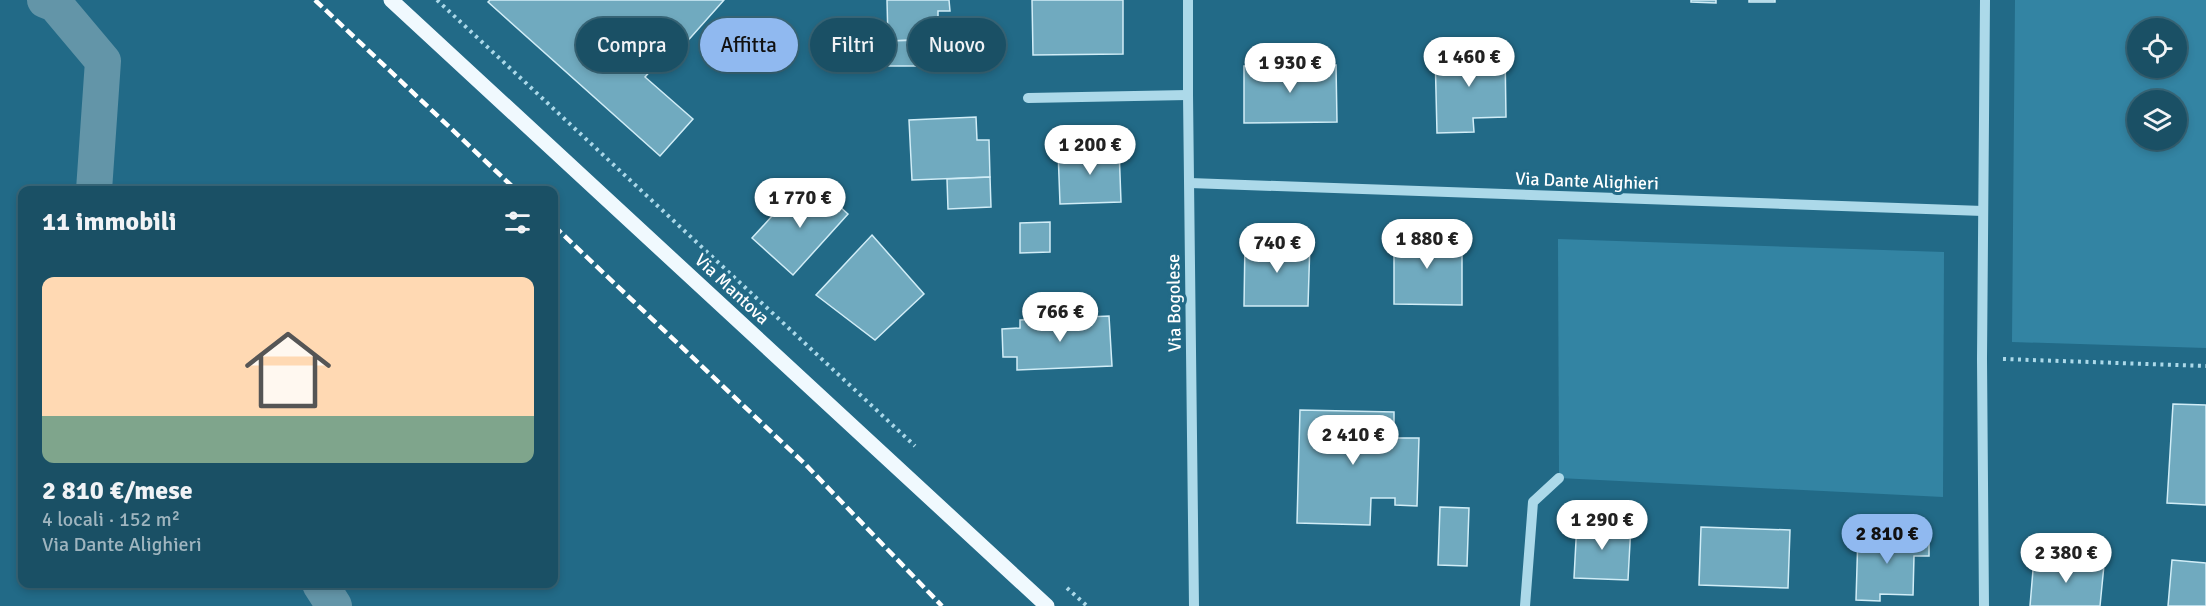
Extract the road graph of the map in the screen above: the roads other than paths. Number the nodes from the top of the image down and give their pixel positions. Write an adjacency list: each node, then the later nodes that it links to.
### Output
1 (391, 0): 9 (main road, Via Mantova)
2 (1188, 0): 4 (street, Via Bogolese)
3 (1985, 0): 7 (street)
4 (1188, 95): 5 (street); 6 (street, Via Bogolese)
5 (1028, 98)
6 (1190, 183): 7 (street, Via Dante Alighieri); 10 (street, Via Bogolese)
7 (1983, 211): 12 (street)
8 (1558, 478): 11 (street)
9 (1047, 606)
10 (1194, 606)
11 (1525, 606)
12 (1984, 606)

